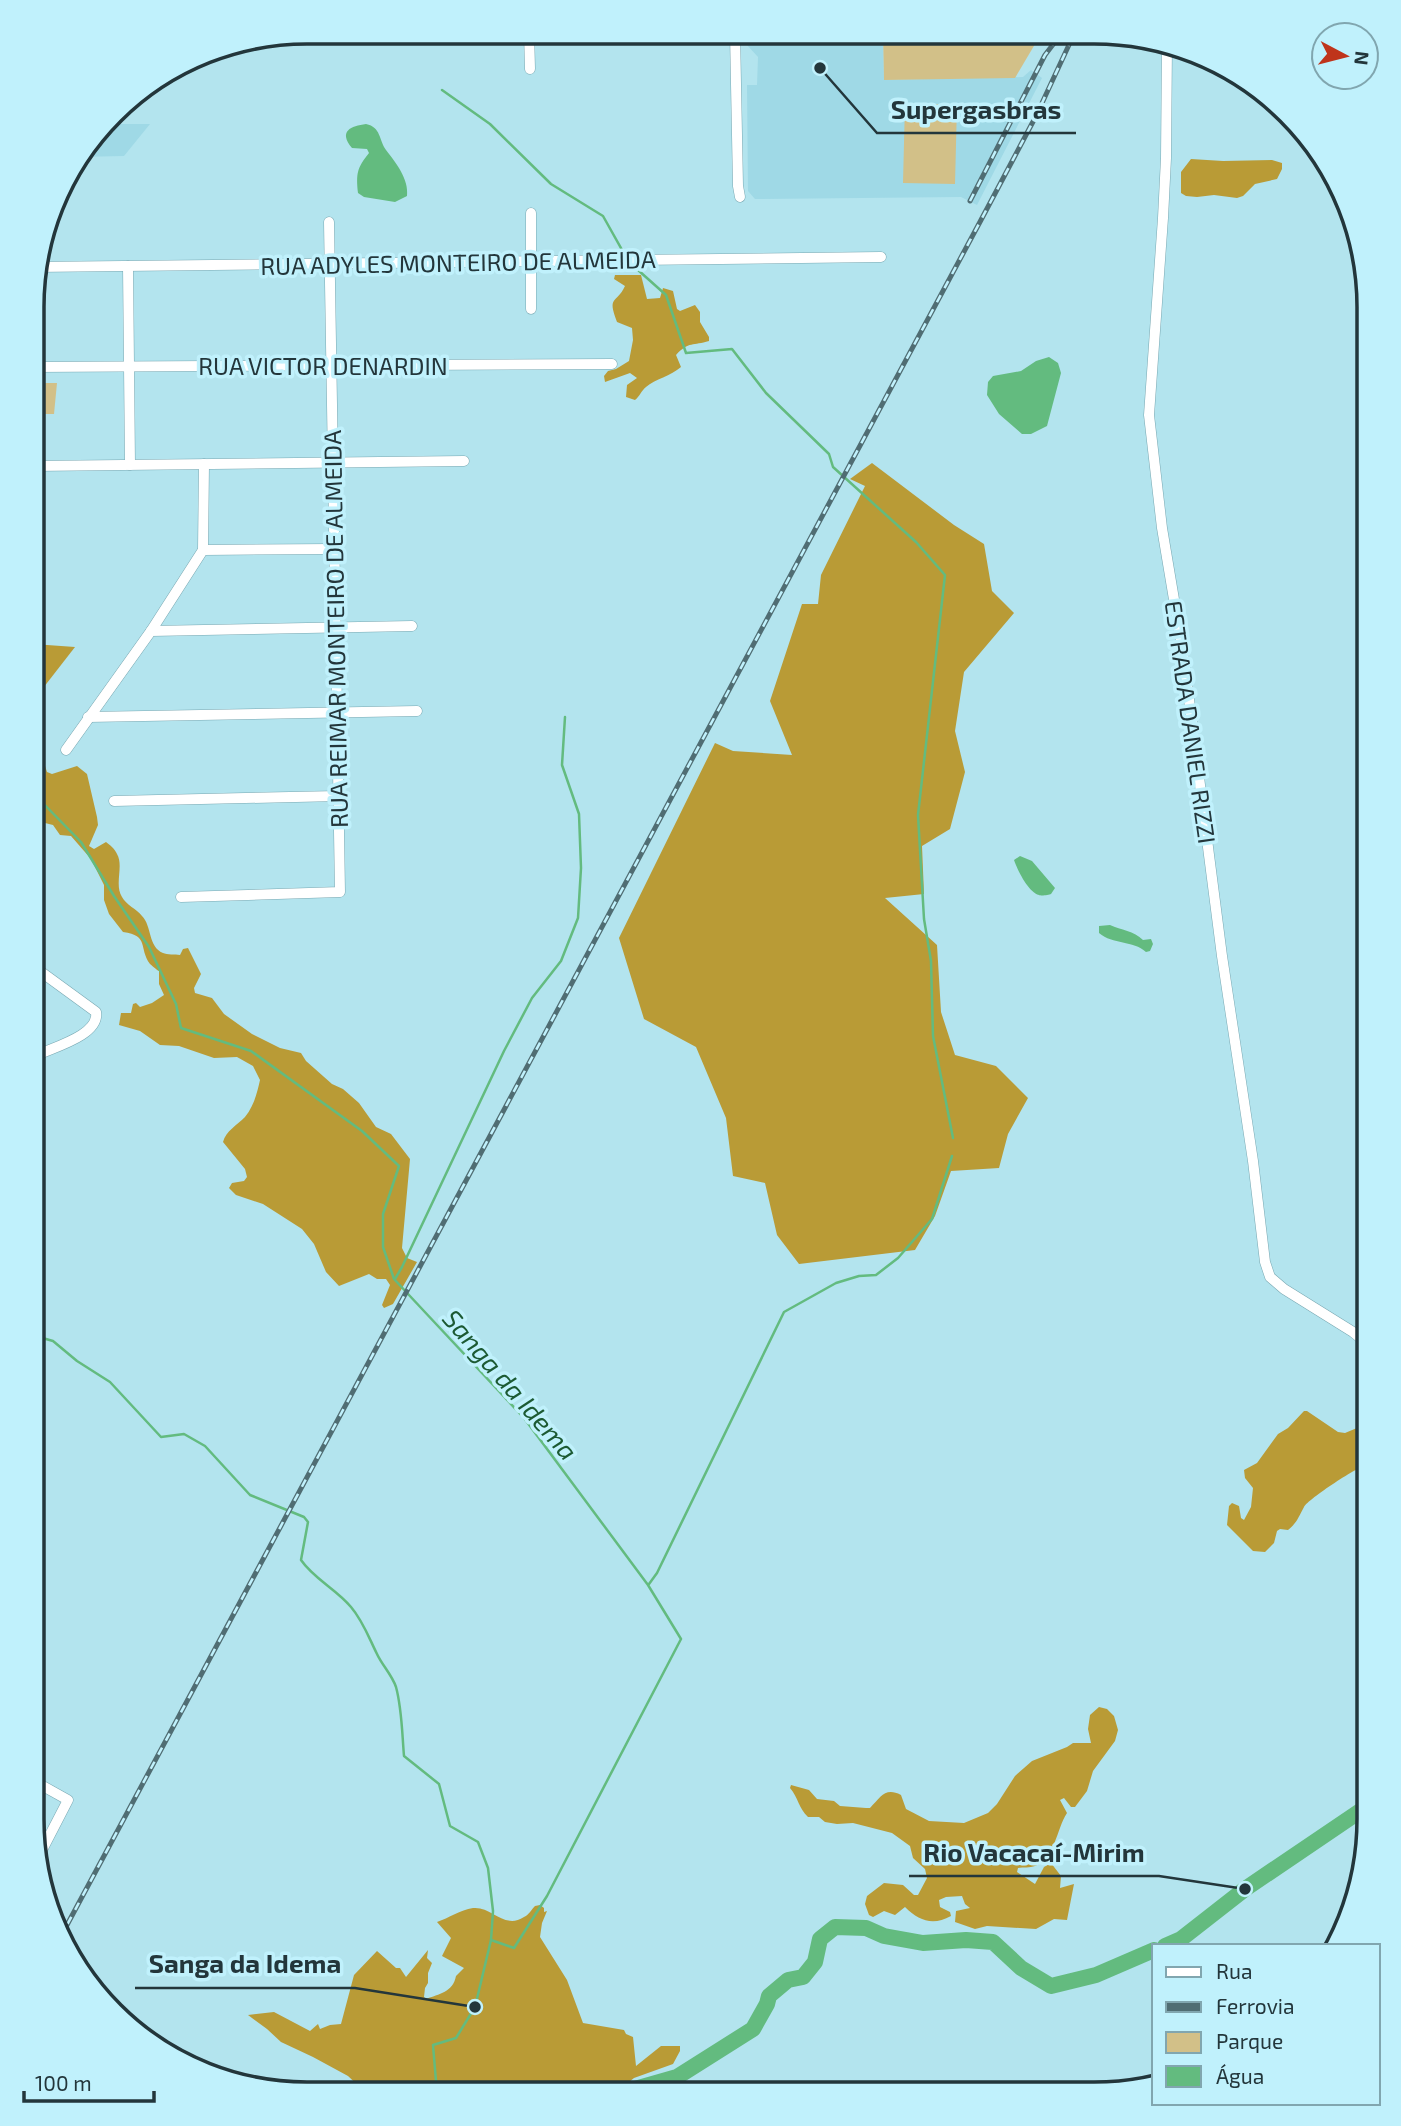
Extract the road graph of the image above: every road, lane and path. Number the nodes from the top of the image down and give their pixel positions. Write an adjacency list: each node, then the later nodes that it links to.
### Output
1 (529, 44): 4 (street)
2 (735, 44): 5 (street)
3 (1167, 54): 37 (street, ESTRADA DANIEL RIZZI)
4 (530, 69)
5 (740, 197)
6 (531, 213): 9 (street)
7 (329, 222): 10 (street, RUA REIMAR MONTEIRO DE ALMEIDA)
8 (881, 257): 9 (street, RUA ADYLES MONTEIRO DE ALMEIDA)
9 (531, 261): 10 (street, RUA ADYLES MONTEIRO DE ALMEIDA); 13 (street)
10 (329, 264): 11 (street, RUA ADYLES MONTEIRO DE ALMEIDA); 15 (street, RUA REIMAR MONTEIRO DE ALMEIDA)
11 (128, 266): 12 (street, RUA ADYLES MONTEIRO DE ALMEIDA); 16 (street)
12 (47, 267)
13 (531, 309)
14 (612, 364): 15 (street, RUA VICTOR DENARDIN)
15 (331, 365): 16 (street, RUA VICTOR DENARDIN); 19 (street, RUA REIMAR MONTEIRO DE ALMEIDA)
16 (129, 366): 17 (street, RUA VICTOR DENARDIN); 21 (street)
17 (44, 367)
18 (464, 461): 19 (street)
19 (333, 463): 20 (street); 23 (street, RUA REIMAR MONTEIRO DE ALMEIDA)
20 (204, 464): 21 (street); 24 (street)
21 (130, 465): 22 (street)
22 (44, 466)
23 (334, 549): 24 (street); 26 (street, RUA REIMAR MONTEIRO DE ALMEIDA)
24 (203, 550): 27 (street)
25 (412, 626): 26 (street)
26 (335, 627): 27 (street); 29 (street, RUA REIMAR MONTEIRO DE ALMEIDA)
27 (151, 631): 30 (street)
28 (417, 711): 29 (street)
29 (337, 713): 30 (street); 32 (street, RUA REIMAR MONTEIRO DE ALMEIDA)
30 (88, 717): 31 (street)
31 (66, 750)
32 (338, 796): 33 (street); 34 (street, RUA REIMAR MONTEIRO DE ALMEIDA)
33 (114, 801)
34 (181, 897)
35 (44, 974): 36 (street)
36 (44, 1053)
37 (1357, 1335)
38 (44, 1787): 39 (street)
39 (45, 1845)

